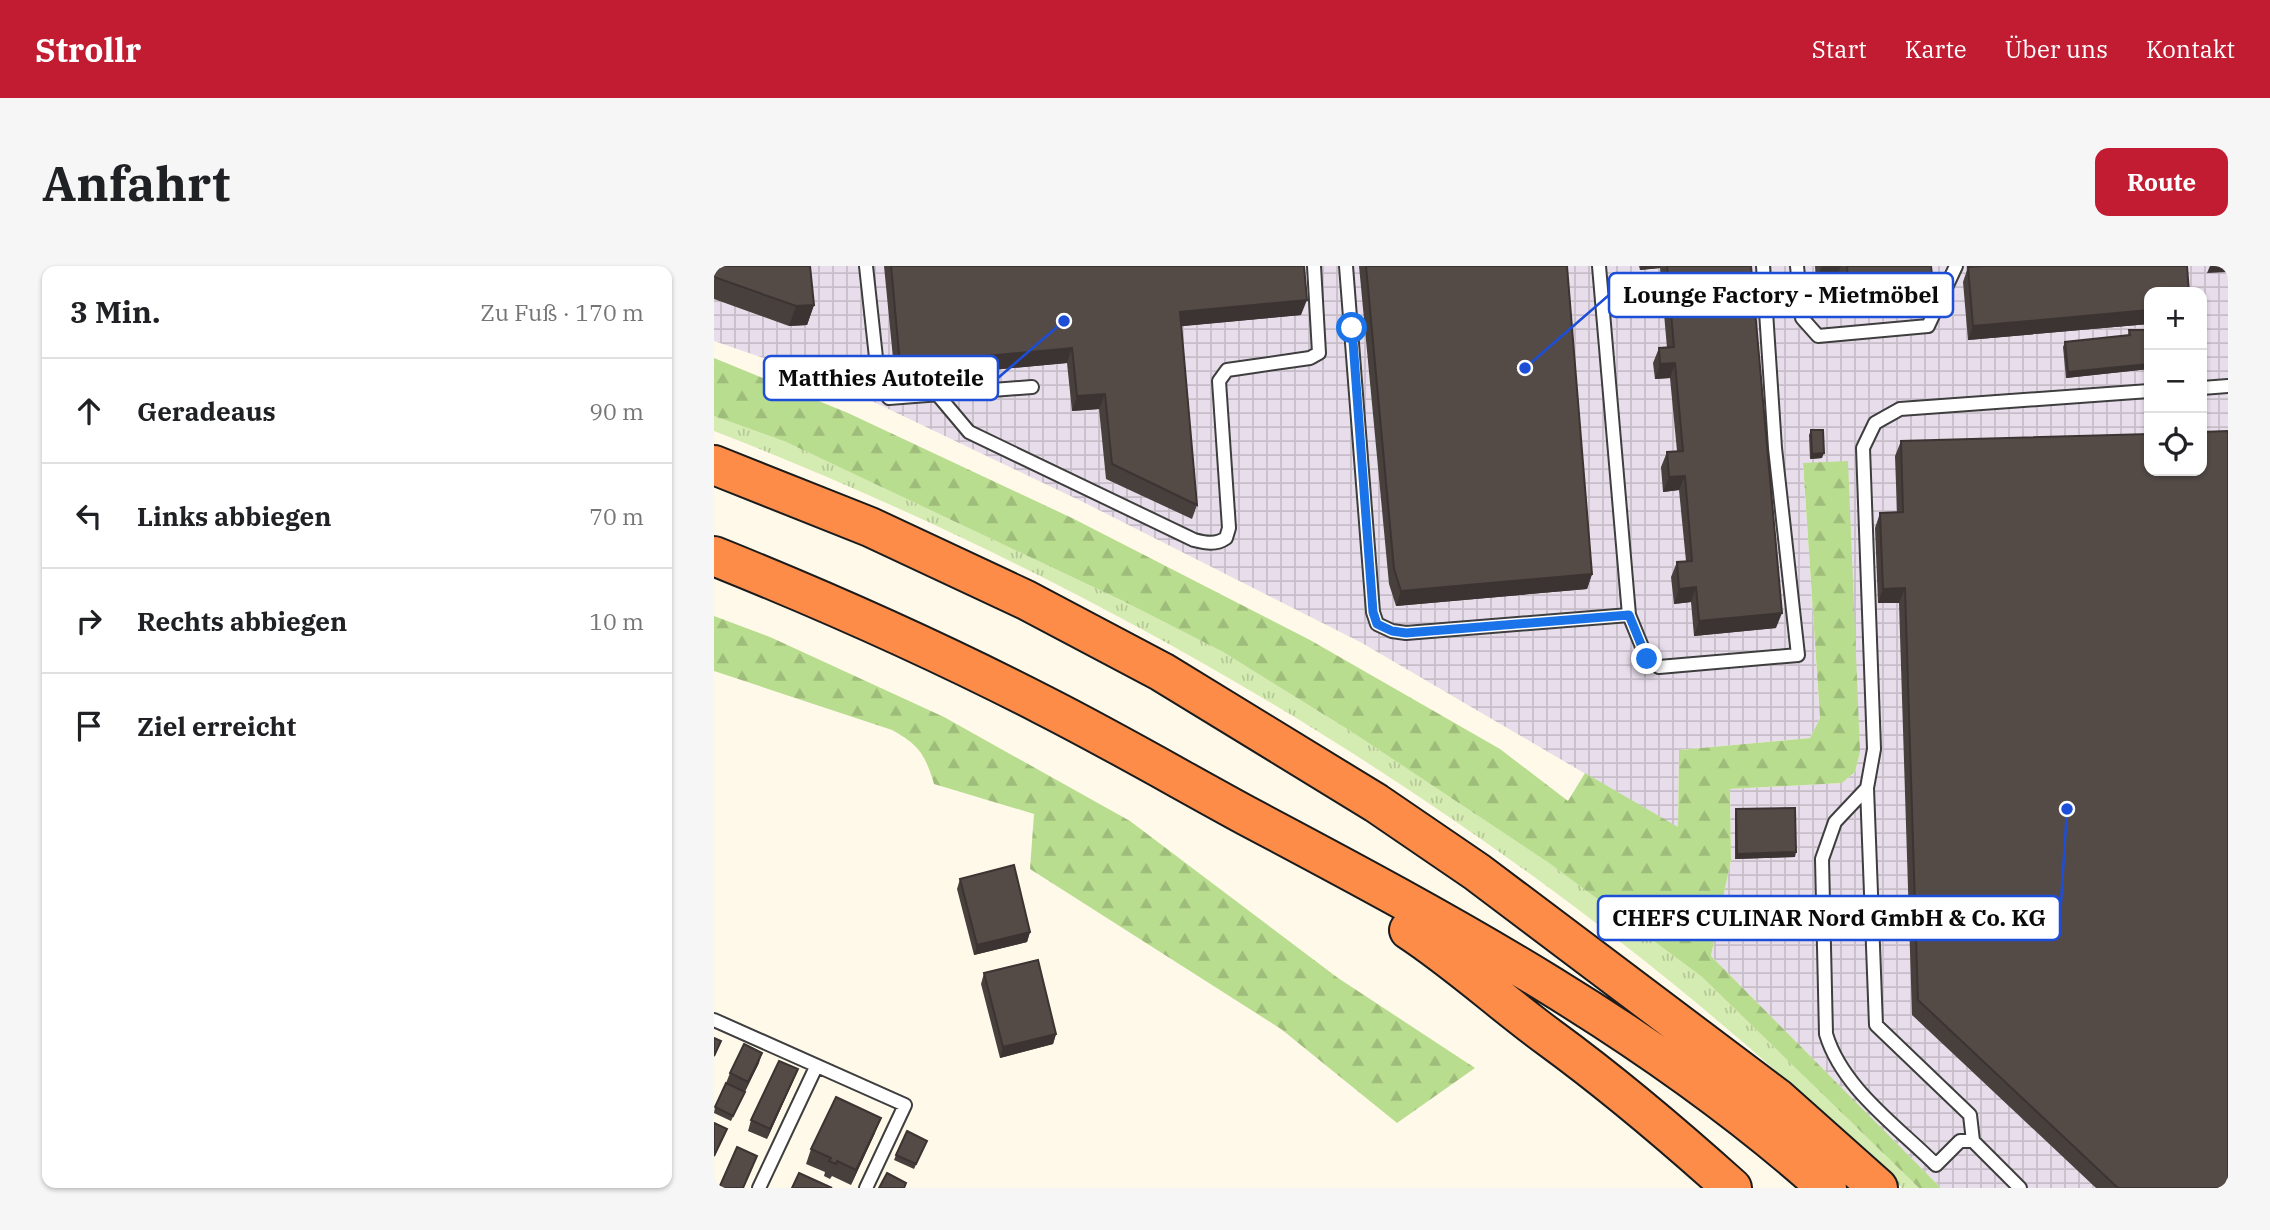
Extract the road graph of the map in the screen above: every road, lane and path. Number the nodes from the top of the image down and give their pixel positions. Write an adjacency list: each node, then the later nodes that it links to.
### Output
1 (866, 266): 12 (lane)
2 (1314, 266): 12 (lane)
3 (1346, 266): 15 (lane)
4 (1600, 266): 15 (lane)
5 (1763, 266): 15 (lane)
6 (1797, 266): 7 (lane)
7 (1956, 266)
8 (2228, 386): 10 (lane)
9 (1032, 387): 12 (lane)
10 (2207, 388)
11 (2144, 391): 16 (lane)
12 (937, 394)
13 (714, 465): 25 (highway)
14 (714, 556): 17 (highway)
15 (1629, 615)
16 (1867, 788): 20 (lane); 20 (lane)
17 (1210, 796): 23 (highway); 24 (highway)
18 (714, 1020): 19 (lane)
19 (816, 1067): 21 (lane); 22 (lane)
20 (1973, 1140): 26 (lane)
21 (759, 1188)
22 (866, 1188)
23 (1732, 1188)
24 (1826, 1188)
25 (1878, 1188)
26 (2020, 1188)

